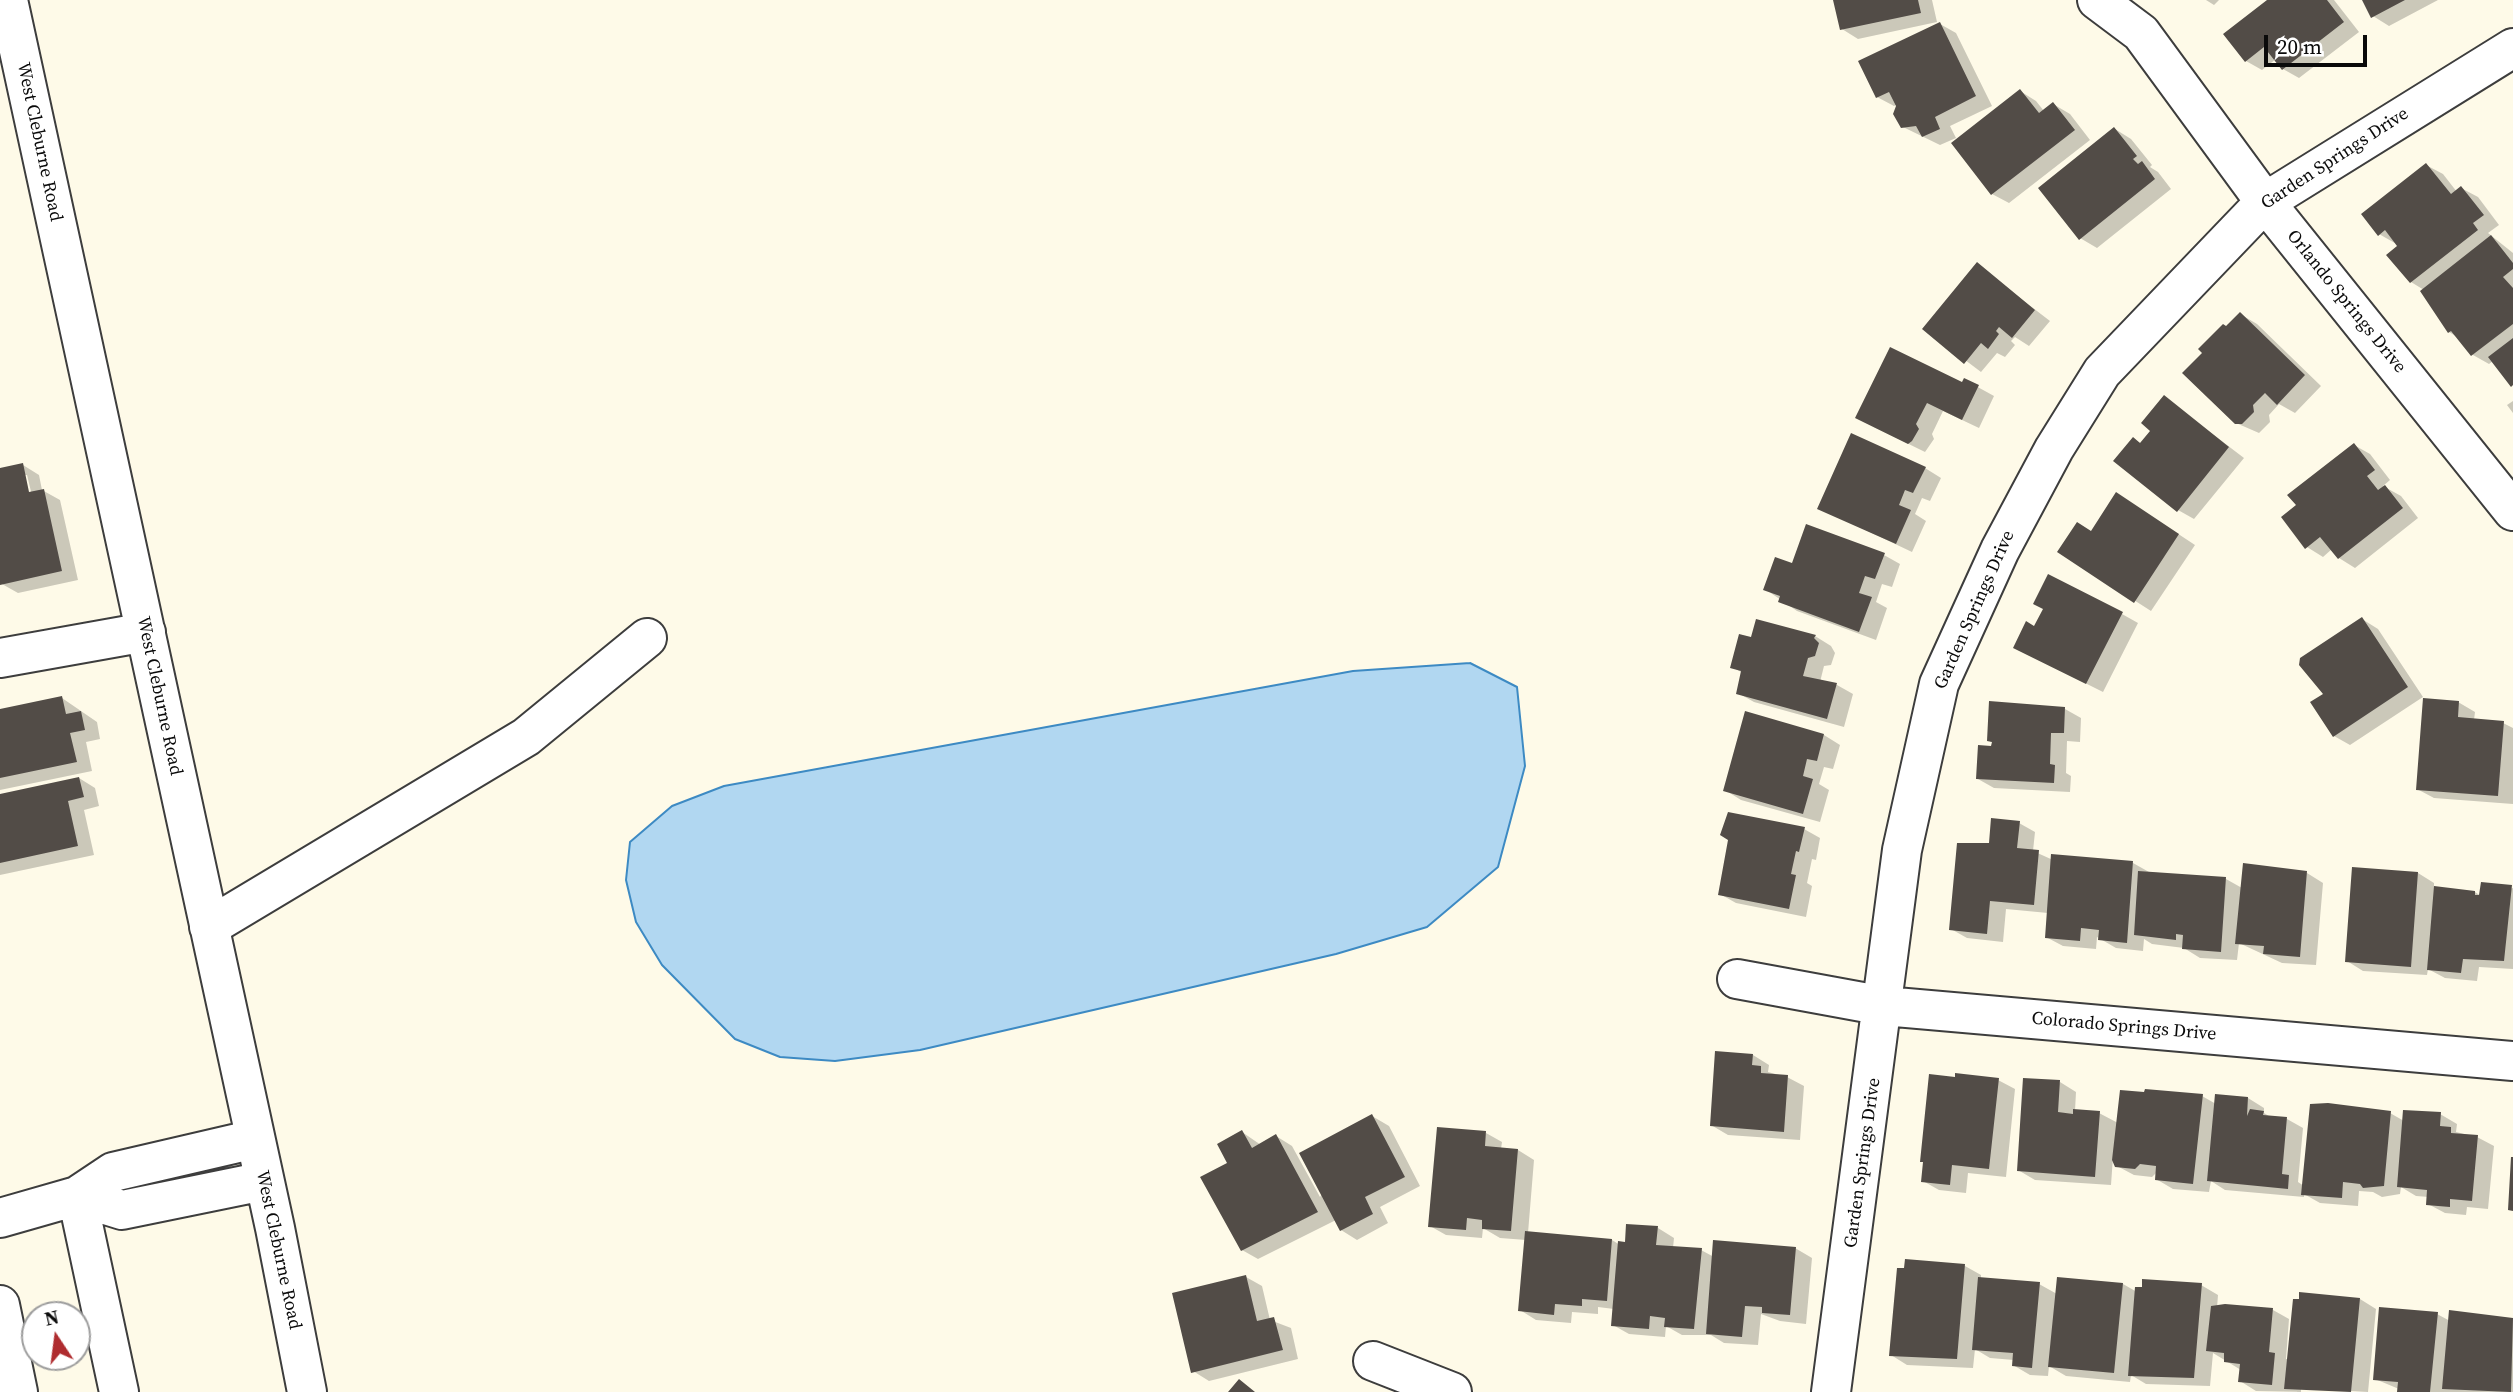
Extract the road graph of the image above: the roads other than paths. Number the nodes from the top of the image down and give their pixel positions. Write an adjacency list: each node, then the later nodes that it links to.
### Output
1 (8, 0): 6 (street, West Cleburne Road)
2 (2097, 0): 4 (street, Orlando Springs Drive)
3 (2513, 48): 4 (street, Garden Springs Drive)
4 (2265, 202): 5 (street, Orlando Springs Drive); 11 (street, Garden Springs Drive)
5 (2513, 511)
6 (146, 632): 8 (street); 9 (street, West Cleburne Road)
7 (647, 638): 9 (street)
8 (0, 658)
9 (209, 927): 13 (street, West Cleburne Road)
10 (1737, 979): 11 (street, Colorado Springs Drive)
11 (1884, 1006): 12 (street, Colorado Springs Drive); 23 (street, Garden Springs Drive)
12 (2513, 1061)
13 (255, 1139): 14 (street, West Cleburne Road); 15 (street)
14 (264, 1181): 15 (street); 21 (street, West Cleburne Road)
15 (77, 1196): 16 (street); 20 (street)
16 (0, 1218)
17 (0, 1305): 19 (street)
18 (1373, 1361): 22 (street)
19 (18, 1392)
20 (119, 1392)
21 (307, 1392)
22 (1452, 1392)
23 (1831, 1392)

